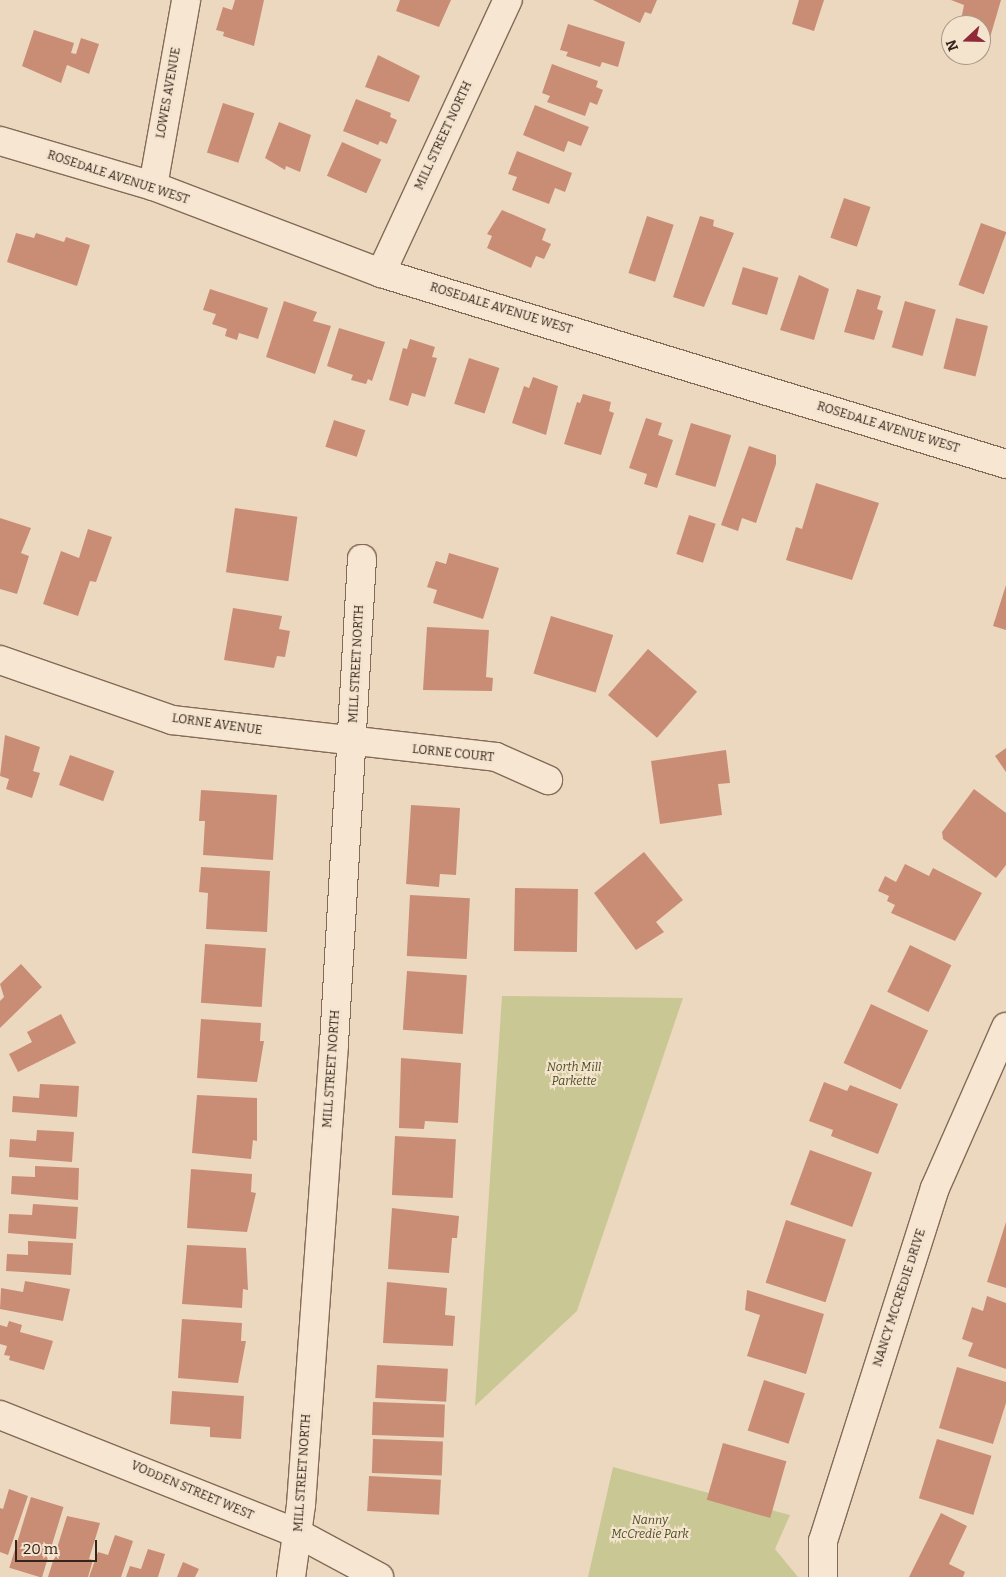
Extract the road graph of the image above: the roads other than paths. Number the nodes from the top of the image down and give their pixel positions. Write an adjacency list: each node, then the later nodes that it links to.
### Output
1 (186, 0): 4 (street, LOWES AVENUE)
2 (508, 0): 5 (street, MILL STREET NORTH)
3 (0, 141): 4 (street, ROSEDALE AVENUE WEST)
4 (153, 186): 5 (street, ROSEDALE AVENUE WEST)
5 (381, 273): 6 (street, ROSEDALE AVENUE WEST)
6 (1006, 464)
7 (362, 560): 9 (street, MILL STREET NORTH)
8 (0, 660): 9 (street, LORNE AVENUE)
9 (353, 743): 10 (street, LORNE COURT); 13 (street, MILL STREET NORTH)
10 (548, 780)
11 (1006, 1027): 16 (street, NANCY MCCREDIE DRIVE)
12 (0, 1415): 13 (street, VODDEN STREET WEST)
13 (299, 1534): 14 (street, MILL STREET NORTH); 15 (street, VODDEN STREET WEST)
14 (291, 1577)
15 (379, 1577)
16 (822, 1577)

